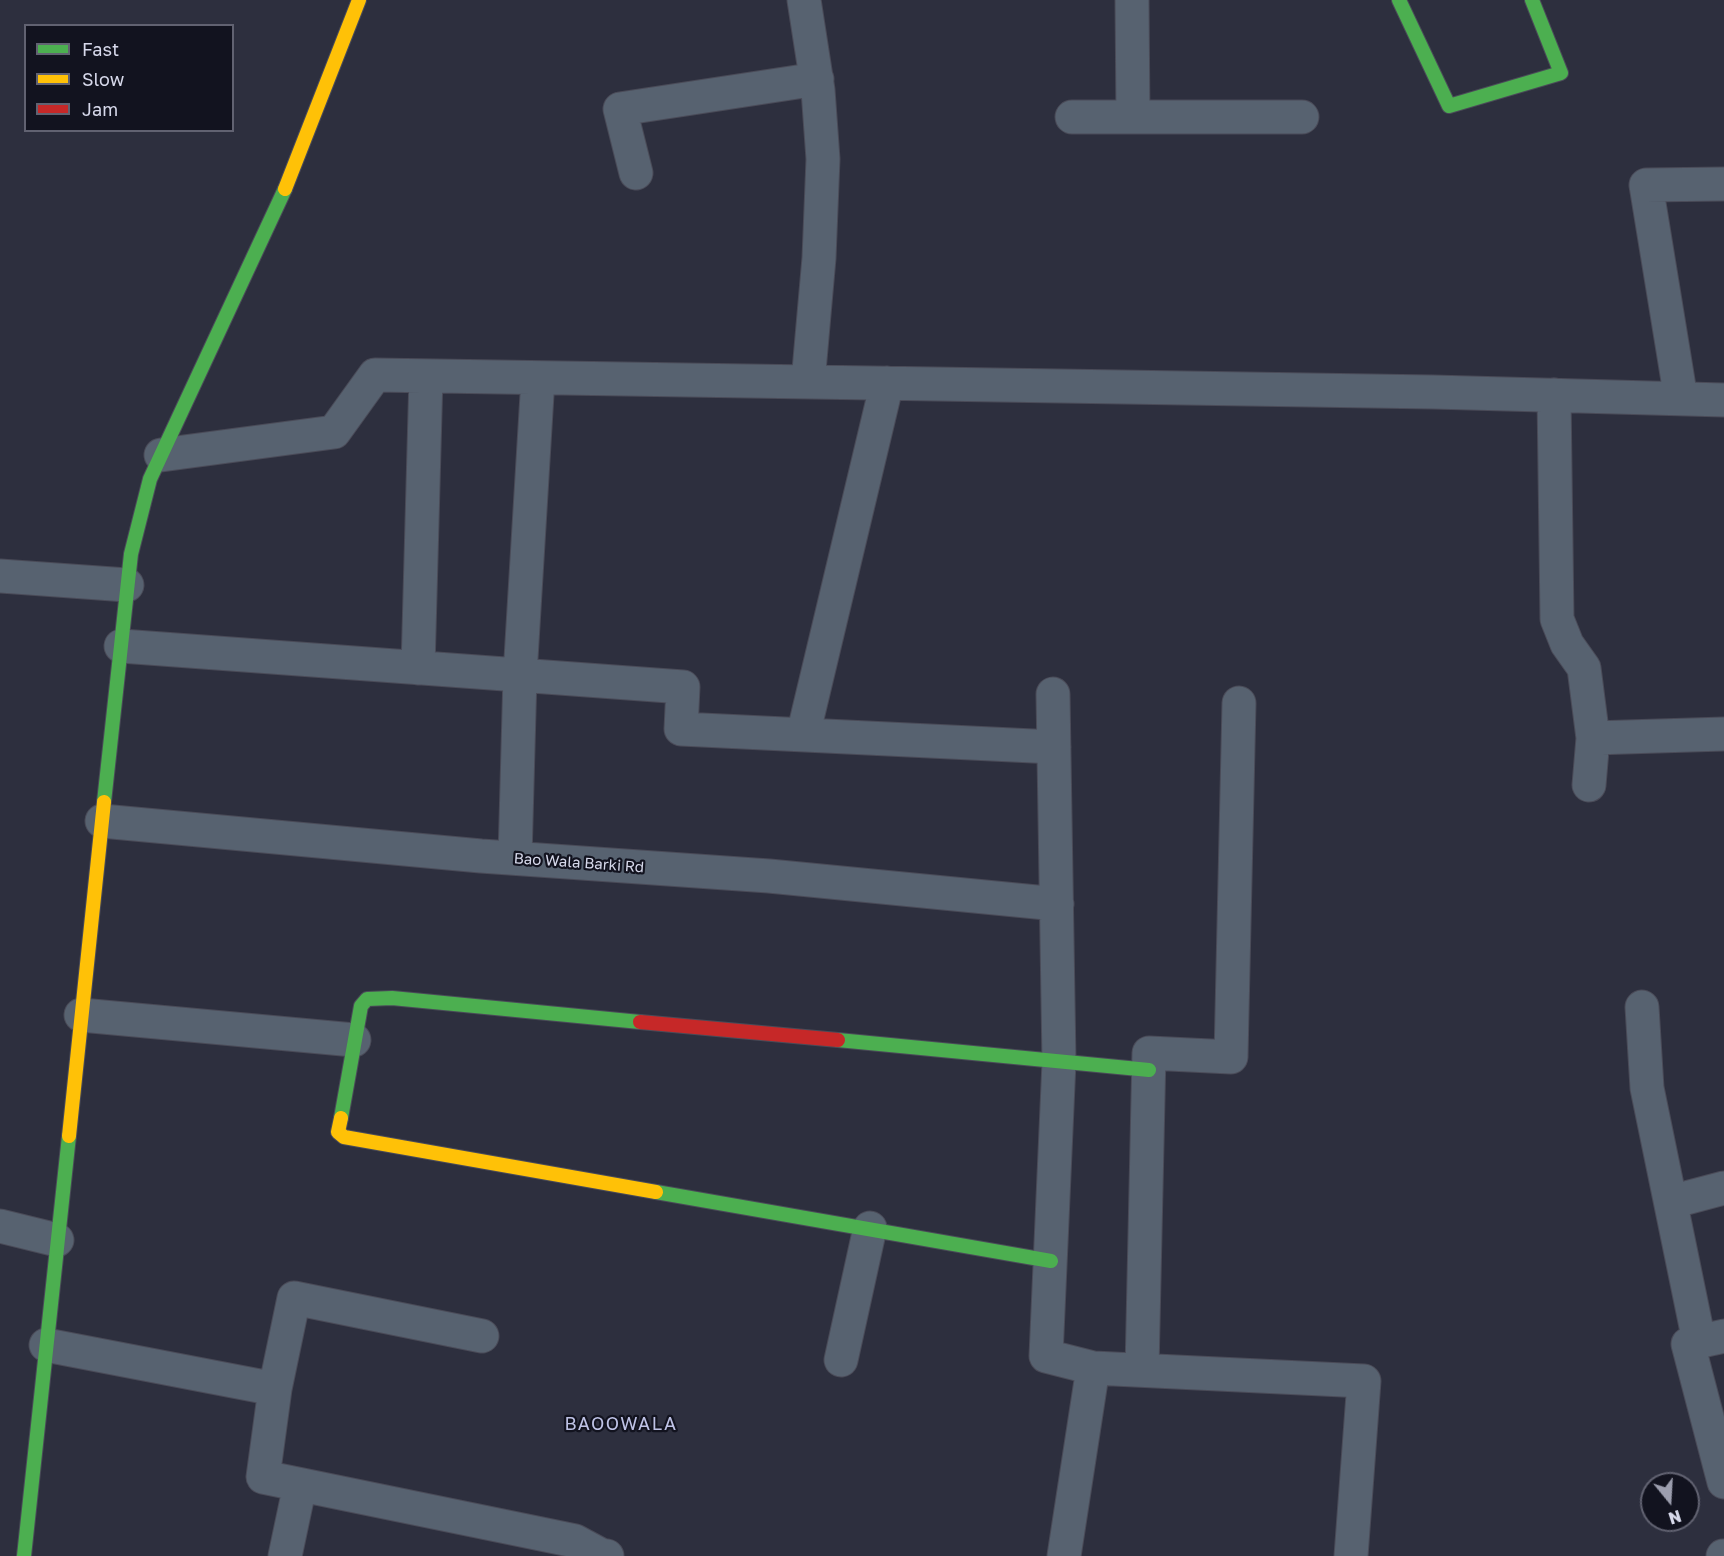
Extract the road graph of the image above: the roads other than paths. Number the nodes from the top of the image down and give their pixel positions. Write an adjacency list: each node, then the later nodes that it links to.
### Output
1 (358, 0): 19 (street)
2 (804, 0): 6 (street)
3 (1132, 0): 7 (street)
4 (1399, 0): 5 (street)
5 (1532, 0)
6 (817, 79): 10 (street); 14 (street)
7 (1132, 116): 8 (street); 9 (street)
8 (1072, 117)
9 (1302, 117)
10 (636, 173)
11 (1724, 184): 17 (street)
12 (426, 376): 13 (street); 19 (street); 23 (street)
13 (538, 378): 14 (street); 24 (street)
14 (808, 382): 15 (street)
15 (887, 383): 16 (street); 28 (street)
16 (1554, 395): 17 (street); 29 (street)
17 (1681, 399): 18 (street)
18 (1724, 400)
19 (161, 455): 21 (street)
20 (0, 576): 21 (street)
21 (127, 585): 22 (street)
22 (121, 646): 23 (street); 32 (street)
23 (418, 668): 24 (street)
24 (520, 675): 28 (street); 33 (street)
25 (1053, 694): 30 (street)
26 (1239, 703): 39 (street)
27 (1724, 734): 29 (street)
28 (803, 735): 30 (street)
29 (1593, 738): 31 (street)
30 (1054, 747): 34 (street)
31 (1589, 785)
32 (102, 821): 33 (street, Bao Wala Barki Rd); 36 (street)
33 (515, 858): 34 (street, Bao Wala Barki Rd)
34 (1057, 904): 38 (street)
35 (1642, 1007): 41 (street)
36 (81, 1015): 37 (street); 44 (street)
37 (354, 1040): 38 (street); 43 (street)
38 (1059, 1062): 39 (street); 45 (street)
39 (1149, 1070): 51 (street)
40 (1724, 1188): 41 (street)
41 (1671, 1202): 47 (street)
42 (0, 1226): 44 (street)
43 (870, 1228): 45 (street); 49 (street)
44 (57, 1240): 48 (street)
45 (1051, 1261): 50 (street)
46 (482, 1336): 52 (street)
47 (1711, 1339): 53 (street)
48 (46, 1345): 52 (street); 55 (street)
49 (841, 1360)
50 (1093, 1368): 51 (street); 58 (street)
51 (1142, 1370): 59 (street)
52 (275, 1389): 54 (street)
53 (1724, 1482)
54 (300, 1485): 56 (street); 57 (street)
55 (24, 1556)
56 (285, 1556)
57 (607, 1556)
58 (1064, 1556)
59 (1351, 1556)

